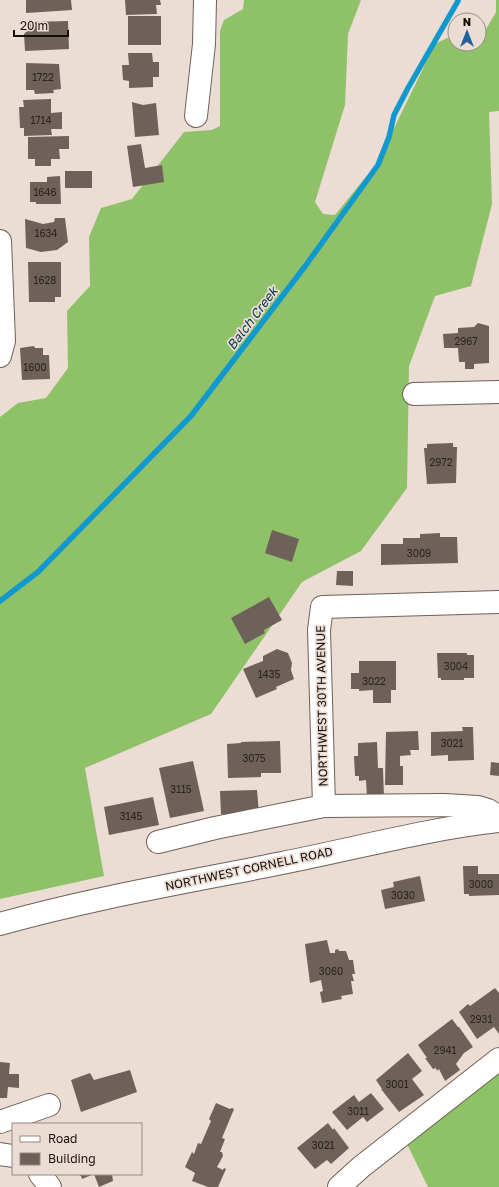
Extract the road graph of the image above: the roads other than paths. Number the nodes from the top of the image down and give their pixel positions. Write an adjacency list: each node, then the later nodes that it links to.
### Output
1 (205, 0): 2 (street)
2 (196, 116)
3 (0, 241): 4 (street)
4 (2, 348)
5 (499, 392): 6 (street)
6 (414, 394)
7 (499, 602): 8 (street, NORTHWEST 30TH AVENUE)
8 (324, 806): 9 (street, NORTHWEST CORNELL ROAD); 10 (street, NORTHWEST CORNELL ROAD)
9 (499, 821): 11 (street, NORTHWEST CORNELL ROAD)
10 (158, 842)
11 (0, 924)
12 (499, 1059): 19 (street)
13 (49, 1105): 14 (street)
14 (0, 1122)
15 (0, 1154): 16 (street)
16 (12, 1156)
17 (41, 1175): 18 (street)
18 (50, 1187)
19 (339, 1187)

